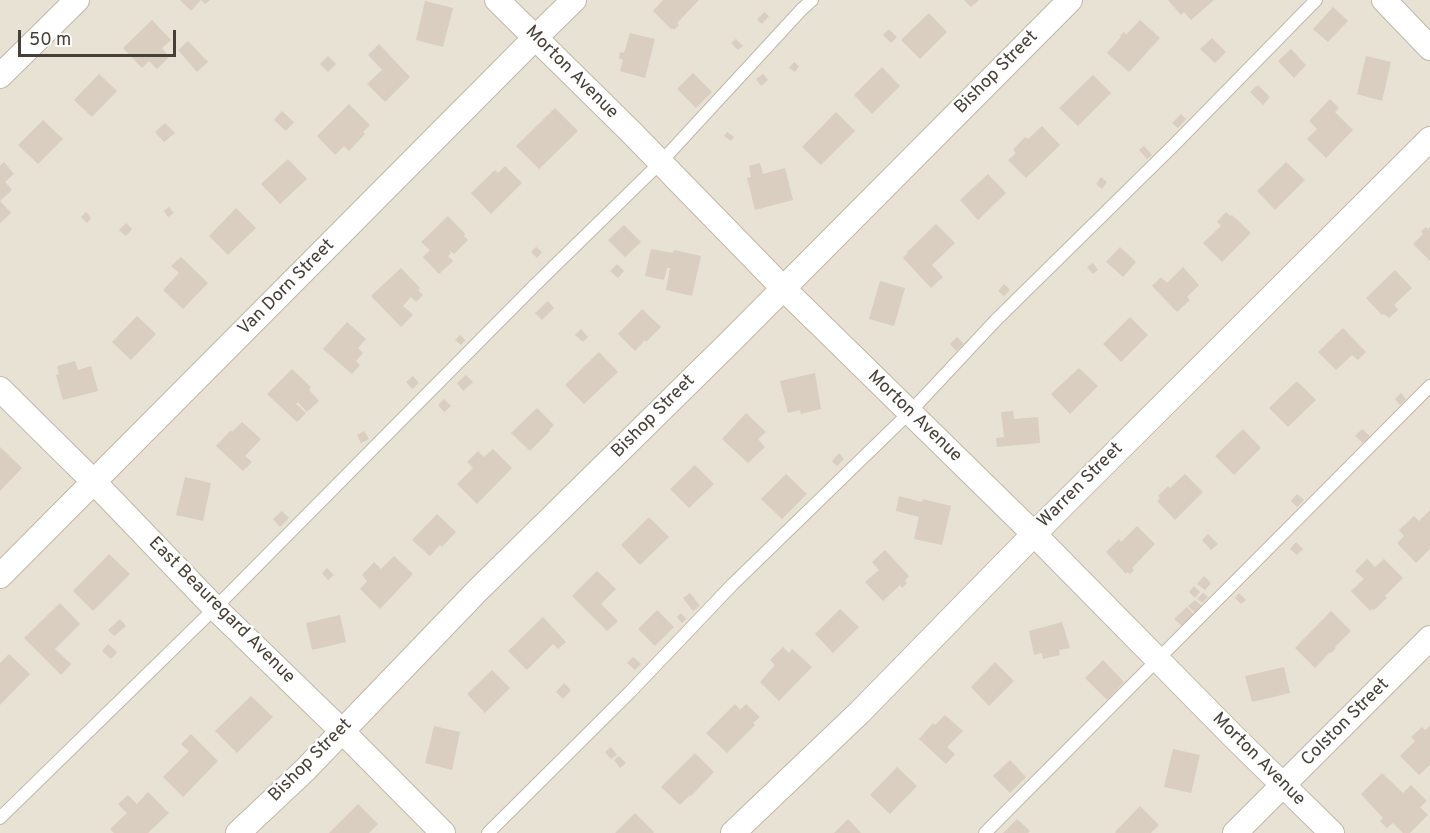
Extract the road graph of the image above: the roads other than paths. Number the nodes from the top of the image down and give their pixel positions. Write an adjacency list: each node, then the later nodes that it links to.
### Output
1 (77, 0): 10 (street)
2 (497, 0): 8 (street, Morton Avenue)
3 (574, 0): 8 (street, Van Dorn Street)
4 (812, 0): 12 (lane)
5 (1070, 0): 13 (street, Bishop Street)
6 (1316, 0): 16 (lane)
7 (1384, 0): 9 (street)
8 (535, 38): 12 (street, Morton Avenue); 17 (street, Van Dorn Street)
9 (1430, 48)
10 (0, 76)
11 (1430, 139): 18 (street, Warren Street)
12 (660, 163): 13 (street, Morton Avenue); 20 (lane)
13 (783, 288): 16 (street, Morton Avenue); 23 (street, Bishop Street)
14 (1430, 387): 22 (lane)
15 (0, 389): 17 (street, East Beauregard Avenue)
16 (910, 412): 18 (street, Morton Avenue); 28 (lane)
17 (93, 482): 19 (street, Van Dorn Street); 20 (street, East Beauregard Avenue)
18 (1034, 534): 22 (street, Morton Avenue); 29 (street, Warren Street)
19 (0, 576)
20 (215, 608): 23 (street, East Beauregard Avenue); 25 (lane)
21 (1430, 638): 24 (street, Colston Street)
22 (1158, 659): 24 (street, Morton Avenue); 30 (lane)
23 (342, 731): 26 (street, Bishop Street); 27 (street, East Beauregard Avenue)
24 (1284, 785): 31 (street, Colston Street); 32 (street, Morton Avenue)
25 (0, 818)
26 (237, 833)
27 (443, 833)
28 (488, 833)
29 (733, 833)
30 (986, 833)
31 (1235, 833)
32 (1332, 833)

